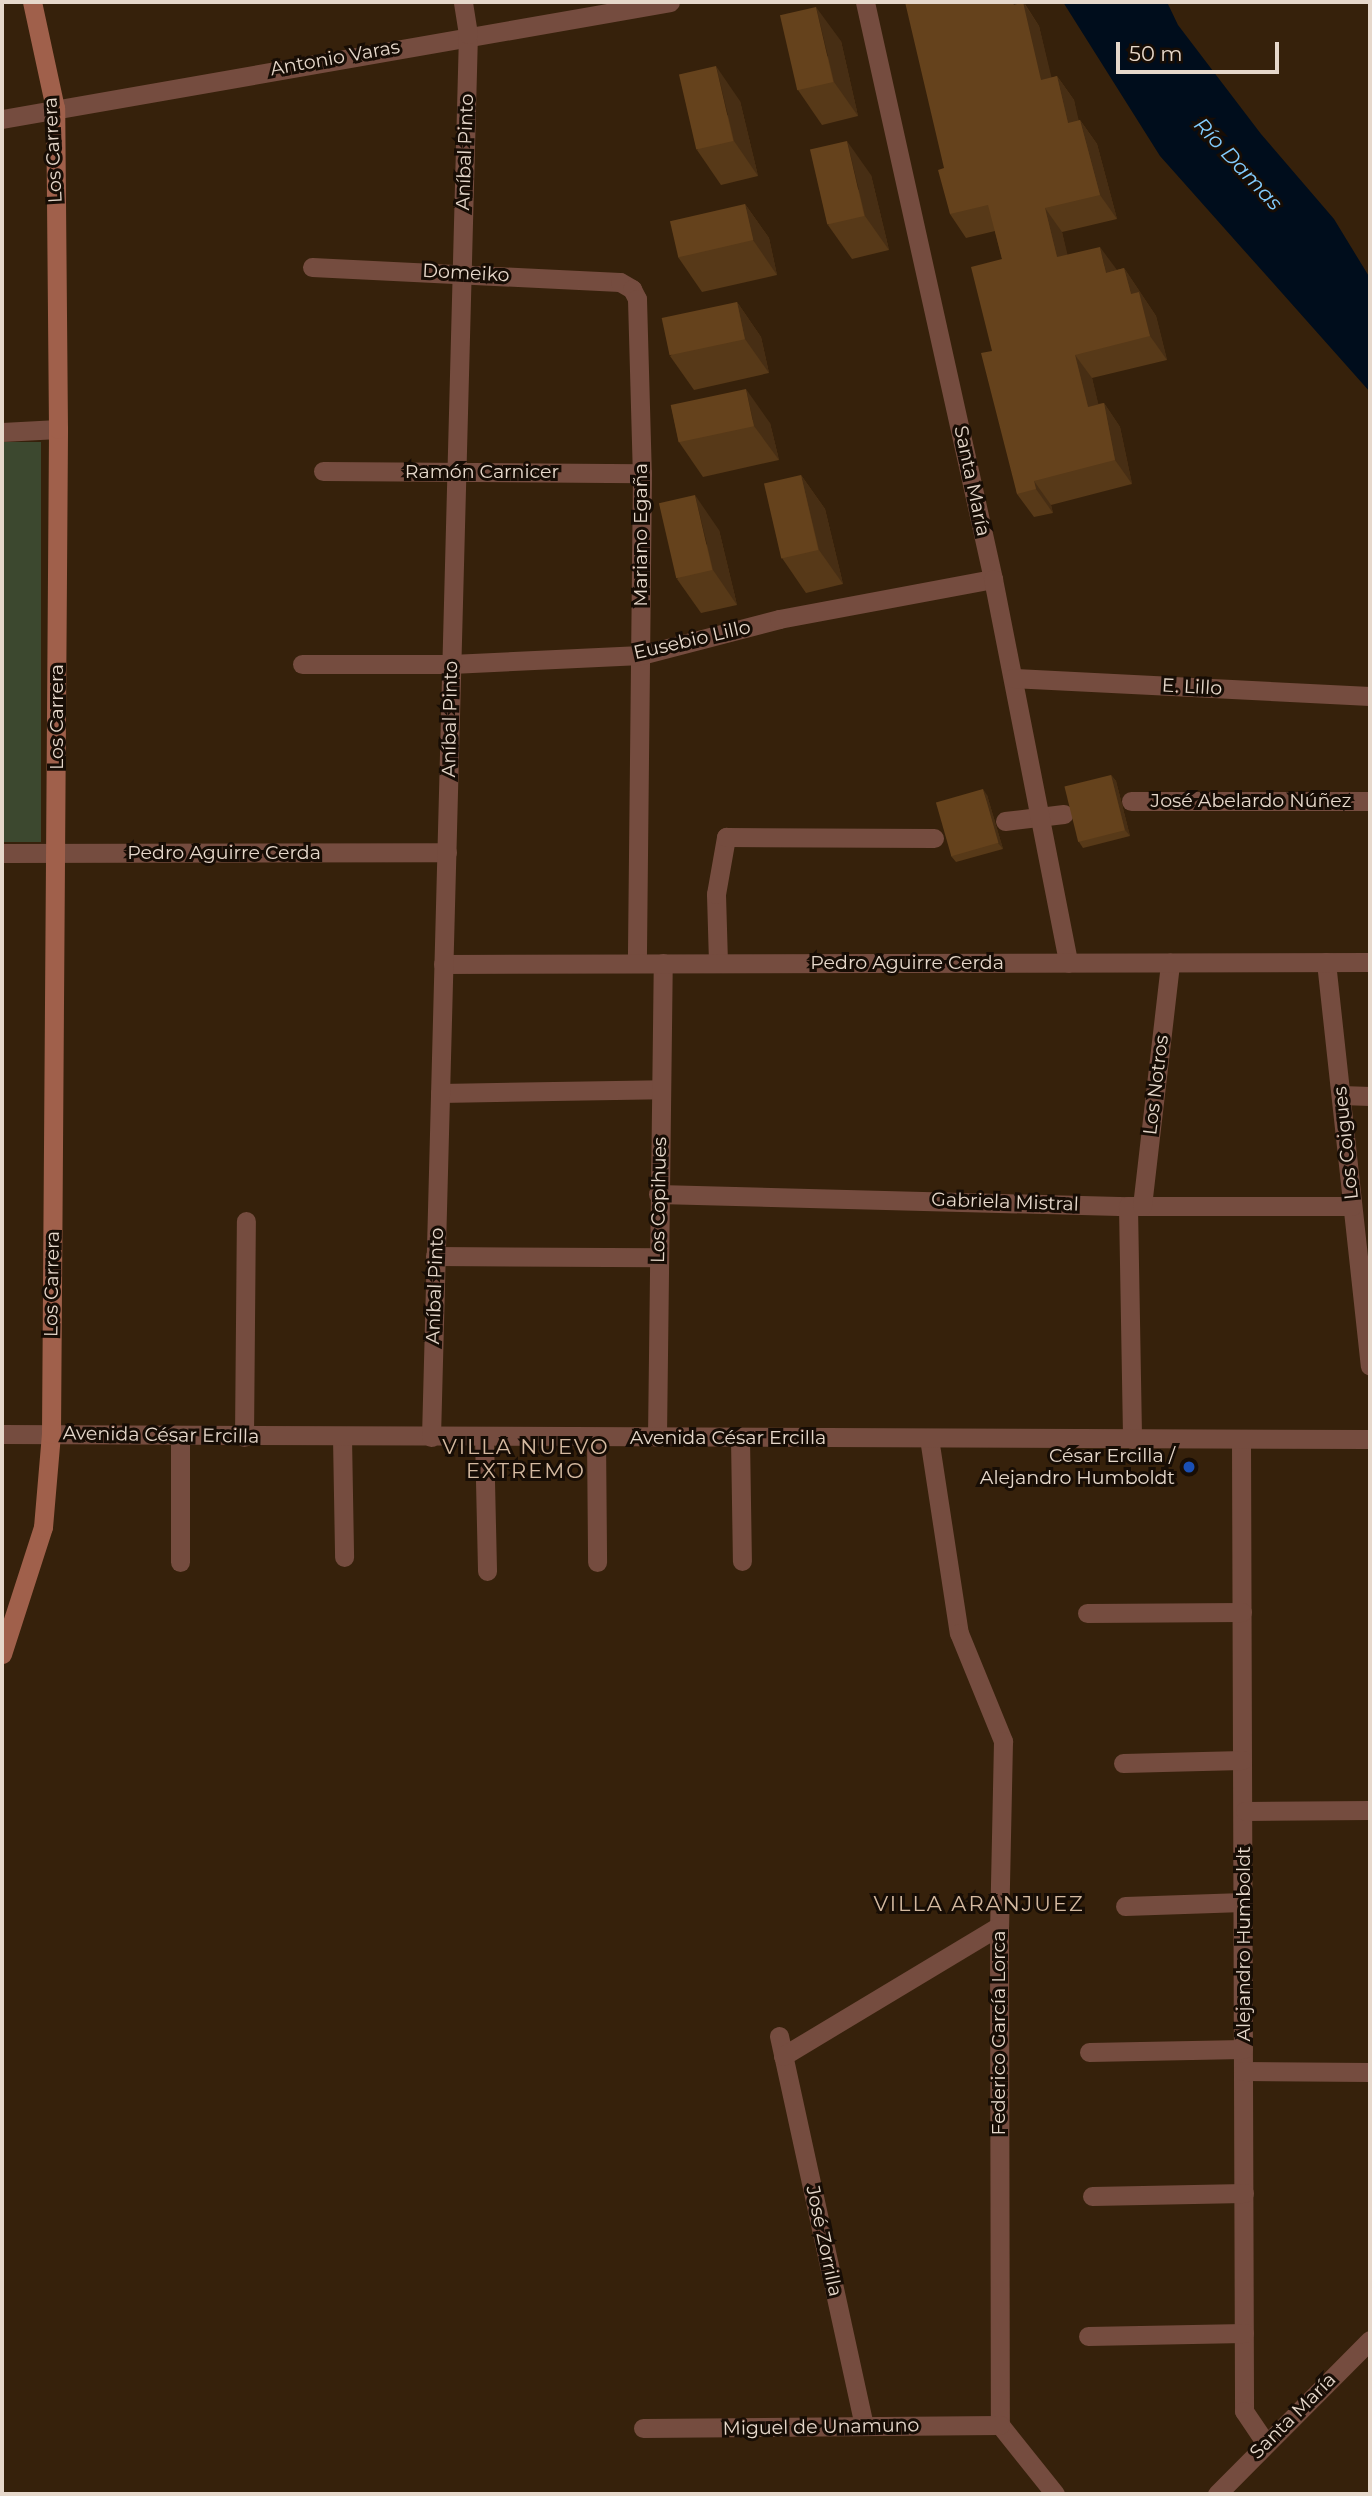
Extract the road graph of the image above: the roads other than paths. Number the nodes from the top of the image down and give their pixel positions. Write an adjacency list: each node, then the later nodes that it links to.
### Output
1 (32, 2): 6 (main road, Los Carrera)
2 (463, 2): 5 (street, Aníbal Pinto)
3 (670, 2): 5 (street, Antonio Varas)
4 (865, 2): 16 (street, Santa María)
5 (468, 34): 6 (street, Antonio Varas); 9 (street, Aníbal Pinto)
6 (55, 108): 7 (street, Antonio Varas); 11 (main road, Los Carrera)
7 (2, 119)
8 (312, 267): 9 (street, Domeiko)
9 (462, 272): 10 (street, Domeiko); 14 (street, Aníbal Pinto)
10 (620, 282): 15 (street, Mariano Egaña)
11 (58, 429): 12 (street); 30 (main road, Los Carrera)
12 (2, 432)
13 (323, 471): 14 (street, Ramón Carnicer)
14 (457, 471): 15 (street, Ramón Carnicer); 19 (street, Aníbal Pinto)
15 (642, 473): 17 (street, Mariano Egaña)
16 (993, 579): 17 (street, Eusebio Lillo); 20 (street, Santa María)
17 (641, 655): 19 (street, Eusebio Lillo); 34 (street, Mariano Egaña)
18 (302, 664): 19 (street, Eusebio Lillo)
19 (451, 664): 28 (street, Aníbal Pinto)
20 (1013, 678): 21 (street, E. Lillo); 25 (street, Santa María)
21 (1370, 696)
22 (1131, 801): 23 (street, José Abelardo Núñez)
23 (1370, 801)
24 (1064, 814): 25 (street)
25 (1041, 818): 26 (street); 36 (street, Santa María)
26 (1005, 821)
27 (934, 838): 31 (street)
28 (447, 852): 30 (street, Pedro Aguirre Cerda); 38 (street, Aníbal Pinto)
29 (2, 853): 30 (street, Pedro Aguirre Cerda)
30 (57, 853): 52 (main road, Los Carrera)
31 (718, 962): 35 (street, Pedro Aguirre Cerda); 36 (street, Pedro Aguirre Cerda)
32 (1326, 962): 33 (street, Pedro Aguirre Cerda); 37 (street, Pedro Aguirre Cerda); 41 (street, Los Coigues)
33 (1370, 962)
34 (637, 963): 35 (street, Pedro Aguirre Cerda); 38 (street, Pedro Aguirre Cerda)
35 (663, 963): 39 (street, Los Copihues)
36 (1068, 963): 37 (street, Pedro Aguirre Cerda)
37 (1170, 963): 44 (street, Los Notros)
38 (443, 964): 40 (street, Aníbal Pinto)
39 (661, 1089): 40 (street); 43 (street, Los Copihues)
40 (440, 1093): 48 (street, Aníbal Pinto)
41 (1341, 1095): 42 (street); 45 (street, Los Coigues)
42 (1370, 1096)
43 (657, 1194): 44 (street, Gabriela Mistral); 49 (street, Los Copihues)
44 (1135, 1206): 45 (street, Gabriela Mistral); 62 (street, Los Notros)
45 (1352, 1206): 47 (street, Los Coigues)
46 (246, 1221): 54 (street)
47 (1364, 1245): 50 (street, Los Coigues)
48 (435, 1256): 49 (street); 56 (street, Aníbal Pinto)
49 (658, 1257): 59 (street, Los Copihues)
50 (1370, 1366)
51 (2, 1434): 52 (street, Avenida César Ercilla)
52 (51, 1434): 53 (street, Avenida César Ercilla); 72 (main road, Los Carrera)
53 (180, 1436): 54 (street, Avenida César Ercilla); 67 (street)
54 (244, 1437): 55 (street, Avenida César Ercilla)
55 (342, 1437): 56 (street, Avenida César Ercilla); 65 (street)
56 (431, 1437): 57 (street, Avenida César Ercilla)
57 (484, 1437): 58 (street, Avenida César Ercilla); 69 (street)
58 (596, 1437): 59 (street, Avenida César Ercilla); 68 (street)
59 (657, 1437): 60 (street, Avenida César Ercilla)
60 (740, 1438): 61 (street, Avenida César Ercilla); 66 (street)
61 (929, 1438): 62 (street, Avenida César Ercilla); 79 (street, Federico García Lorca)
62 (1132, 1439): 64 (street, Avenida César Ercilla)
63 (1370, 1439): 64 (street, Avenida César Ercilla)
64 (1241, 1441): 70 (street, Alejandro Humboldt)
65 (344, 1558)
66 (742, 1561)
67 (180, 1562)
68 (597, 1562)
69 (487, 1571)
70 (1242, 1612): 71 (street); 73 (street, Alejandro Humboldt)
71 (1087, 1613)
72 (2, 1654)
73 (1242, 1760): 74 (street); 76 (street, Alejandro Humboldt)
74 (1123, 1763)
75 (1370, 1810): 76 (street)
76 (1245, 1811): 77 (street, Alejandro Humboldt)
77 (1243, 1902): 78 (street); 81 (street, Alejandro Humboldt)
78 (1125, 1906)
79 (999, 1926): 83 (street); 91 (street, Federico García Lorca)
80 (779, 2036): 83 (street, José Zorrilla)
81 (1243, 2049): 82 (street); 84 (street, Alejandro Humboldt)
82 (1089, 2052)
83 (783, 2056): 92 (street, José Zorrilla)
84 (1244, 2071): 85 (street); 86 (street, Alejandro Humboldt)
85 (1370, 2073)
86 (1244, 2193): 87 (street); 88 (street, Alejandro Humboldt)
87 (1092, 2196)
88 (1244, 2333): 89 (street); 94 (street, Alejandro Humboldt)
89 (1088, 2336)
90 (1370, 2340): 94 (street, Santa María)
91 (1000, 2425): 92 (street, Miguel de Unamuno); 95 (street)
92 (864, 2426): 93 (street, Miguel de Unamuno)
93 (643, 2428)
94 (1265, 2442): 96 (street, Santa María)
95 (1055, 2494)
96 (1217, 2494)

